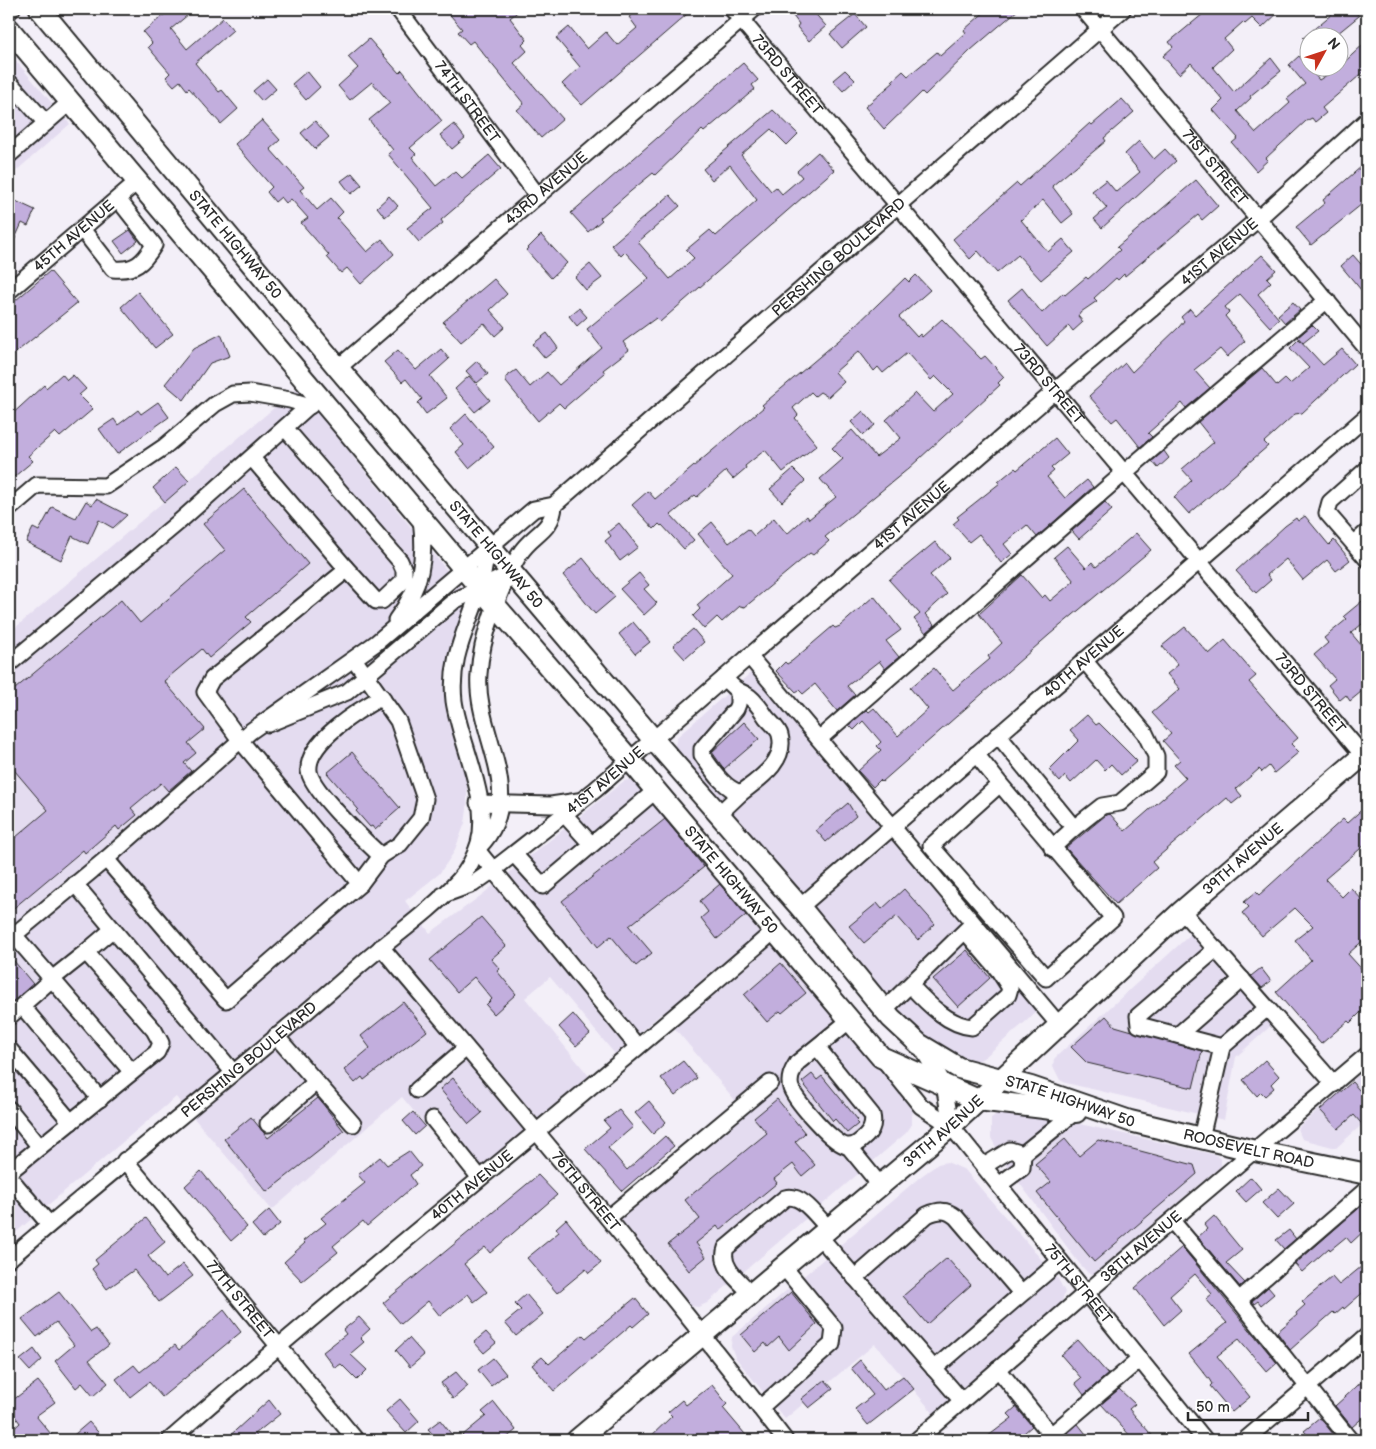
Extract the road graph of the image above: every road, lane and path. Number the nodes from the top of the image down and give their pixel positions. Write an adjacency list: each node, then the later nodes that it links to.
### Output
1 (12, 9): 7 (street)
2 (40, 9): 25 (main road, STATE HIGHWAY 50)
3 (398, 9): 17 (street, 74TH STREET)
4 (754, 9): 8 (street, 43RD AVENUE)
5 (1083, 9): 10 (street, 71ST STREET)
6 (1123, 9): 10 (street, PERSHING BOULEVARD)
7 (9, 11)
8 (736, 14): 17 (street, 43RD AVENUE); 19 (street, 73RD STREET)
9 (9, 29): 12 (main road, STATE HIGHWAY 50)
10 (1100, 29): 19 (street, PERSHING BOULEVARD); 20 (street, 71ST STREET)
11 (9, 82): 14 (street)
12 (70, 102): 14 (street); 16 (main road, STATE HIGHWAY 50)
13 (1367, 120): 20 (street, 41ST AVENUE)
14 (46, 123): 15 (street)
15 (9, 156)
16 (138, 181): 18 (street, 45TH AVENUE); 27 (main road, STATE HIGHWAY 50)
17 (538, 196): 25 (street, 43RD AVENUE)
18 (118, 199): 21 (street, 45TH AVENUE); 21 (street)
19 (897, 204): 26 (street, 73RD STREET); 33 (street, PERSHING BOULEVARD)
20 (1258, 219): 23 (street, 71ST STREET); 26 (street, 41ST AVENUE)
21 (82, 229): 22 (street, 45TH AVENUE)
22 (9, 291)
23 (1327, 300): 24 (street, 71ST STREET); 32 (street)
24 (1367, 349)
25 (338, 368): 38 (main road, STATE HIGHWAY 50)
26 (1055, 391): 32 (street, 73RD STREET); 47 (street, 41ST AVENUE)
27 (314, 402): 29 (street); 34 (street); 35 (main road, STATE HIGHWAY 50)
28 (1367, 416): 40 (street, 40TH AVENUE)
29 (286, 429): 30 (street); 41 (street)
30 (252, 458): 41 (street); 50 (street)
31 (1367, 469): 37 (street)
32 (1124, 473): 40 (street, 73RD STREET); 58 (street)
33 (554, 505): 38 (street, PERSHING BOULEVARD); 43 (street, PERSHING BOULEVARD)
34 (9, 509)
35 (421, 518): 42 (main road, STATE HIGHWAY 50); 46 (street)
36 (1367, 532): 37 (street)
37 (1354, 544): 39 (street)
38 (490, 546): 42 (street); 43 (main road, STATE HIGHWAY 50); 44 (street, PERSHING BOULEVARD)
39 (1367, 559)
40 (1198, 561): 49 (street, 40TH AVENUE); 60 (street, 73RD STREET)
41 (345, 567): 56 (street)
42 (464, 569): 44 (main road, STATE HIGHWAY 50); 46 (street)
43 (511, 570): 44 (street); 45 (street, PERSHING BOULEVARD); 57 (main road, STATE HIGHWAY 50)
44 (480, 588): 45 (main road, STATE HIGHWAY 50); 51 (street); 66 (street, PERSHING BOULEVARD)
45 (496, 606): 61 (main road, STATE HIGHWAY 50); 67 (street, PERSHING BOULEVARD)
46 (376, 643): 48 (street)
47 (749, 656): 52 (street, 41ST AVENUE); 58 (street)
48 (354, 659): 51 (street); 56 (street)
49 (1084, 660): 55 (street, 40TH AVENUE); 71 (street)
50 (9, 664)
51 (367, 676): 54 (street); 56 (street)
52 (724, 678): 53 (street); 57 (street, 41ST AVENUE)
53 (738, 693): 64 (street); 64 (street)
54 (382, 697): 76 (street); 76 (street)
55 (998, 735): 59 (street, 40TH AVENUE); 71 (street)
56 (245, 736): 77 (street); 82 (street)
57 (653, 739): 61 (street, 41ST AVENUE); 69 (main road, STATE HIGHWAY 50)
58 (819, 739): 70 (street)
59 (976, 754): 62 (street); 70 (street, 40TH AVENUE)
60 (1366, 756): 85 (main road, 39TH AVENUE)
61 (630, 760): 63 (main road, STATE HIGHWAY 50); 65 (street, 41ST AVENUE)
62 (1000, 784): 73 (street); 78 (street)
63 (656, 790): 72 (street); 88 (main road, STATE HIGHWAY 50)
64 (741, 793): 69 (street)
65 (582, 800): 67 (street); 68 (street, 41ST AVENUE)
66 (478, 803): 67 (street); 74 (street, PERSHING BOULEVARD)
67 (501, 803): 74 (street, PERSHING BOULEVARD)
68 (564, 814): 72 (street); 75 (street, 41ST AVENUE)
69 (718, 814): 84 (main road, STATE HIGHWAY 50)
70 (893, 826): 80 (street); 84 (street, 40TH AVENUE)
71 (1074, 828): 73 (street)
72 (590, 844): 75 (street)
73 (1052, 848): 90 (street)
74 (477, 850): 79 (street); 83 (street, PERSHING BOULEVARD)
75 (514, 854): 79 (street, 41ST AVENUE)
76 (381, 856): 82 (street)
77 (106, 859): 81 (street); 82 (street)
78 (942, 859): 80 (street); 90 (street)
79 (493, 870): 83 (street, 41ST AVENUE); 107 (street)
80 (930, 870): 86 (street)
81 (75, 884): 87 (street); 94 (street)
82 (360, 884)
83 (444, 895): 89 (street, PERSHING BOULEVARD)
84 (800, 907): 100 (main road, STATE HIGHWAY 50)
85 (1182, 911): 91 (street); 103 (main road, 39TH AVENUE)
86 (970, 927): 93 (street); 96 (street); 97 (street)
87 (113, 929): 92 (street); 115 (street)
88 (774, 930): 102 (main road, STATE HIGHWAY 50); 107 (street, 40TH AVENUE)
89 (381, 947): 105 (street, PERSHING BOULEVARD); 110 (street, 76TH STREET)
90 (1021, 949): 93 (street)
91 (1216, 949): 95 (street); 104 (street)
92 (86, 952): 94 (street); 114 (street)
93 (1010, 967): 96 (street)
94 (52, 979): 98 (street); 114 (street)
95 (1242, 979): 99 (street); 104 (street)
96 (1015, 983): 97 (street); 103 (street)
97 (911, 986): 100 (street)
98 (22, 1006): 101 (street); 122 (street)
99 (1267, 1008): 109 (street); 120 (street)
100 (884, 1010): 106 (main road, STATE HIGHWAY 50)
101 (9, 1017)
102 (850, 1020): 108 (street); 112 (main road, STATE HIGHWAY 50)
103 (1059, 1025): 116 (main road, 39TH AVENUE)
104 (1178, 1035): 109 (street)
105 (276, 1036): 115 (street, PERSHING BOULEVARD); 117 (street)
106 (919, 1044): 116 (main road, STATE HIGHWAY 50); 119 (street)
107 (637, 1046): 132 (street, 40TH AVENUE)
108 (817, 1047): 135 (street); 135 (street)
109 (1222, 1047): 133 (street)
110 (466, 1048): 121 (street); 132 (street, 76TH STREET)
111 (9, 1049): 128 (street)
112 (881, 1056): 119 (main road, STATE HIGHWAY 50); 131 (street, 75TH STREET)
113 (1364, 1062): 120 (street, 38TH AVENUE)
114 (132, 1072): 122 (street)
115 (233, 1072): 138 (street, PERSHING BOULEVARD)
116 (999, 1080): 123 (main road, 39TH AVENUE); 127 (main road, STATE HIGHWAY 50)
117 (316, 1082): 129 (street); 130 (street)
118 (770, 1083): 147 (street)
119 (944, 1084): 123 (main road, STATE HIGHWAY 50); 131 (street)
120 (1334, 1084): 136 (street, 38TH AVENUE)
121 (417, 1090)
122 (100, 1098): 128 (street)
123 (978, 1100): 125 (main road, STATE HIGHWAY 50); 131 (main road, 39TH AVENUE)
124 (9, 1109): 134 (street)
125 (1075, 1112): 127 (main road, STATE HIGHWAY 50); 137 (street)
126 (433, 1119): 143 (street)
127 (1130, 1121): 133 (main road, ROOSEVELT ROAD)
128 (71, 1122): 134 (street)
129 (268, 1124)
130 (353, 1124)
131 (951, 1126): 139 (street, 75TH STREET); 144 (main road, 39TH AVENUE)
132 (538, 1131): 143 (street, 40TH AVENUE); 147 (street, 76TH STREET)
133 (1201, 1138): 136 (main road, ROOSEVELT ROAD)
134 (40, 1147): 140 (street)
135 (849, 1147): 144 (street)
136 (1255, 1151): 141 (main road, ROOSEVELT ROAD); 148 (street, 38TH AVENUE)
137 (1023, 1154): 139 (street); 145 (street)
138 (125, 1160): 149 (street, PERSHING BOULEVARD); 161 (street, 77TH STREET)
139 (984, 1166): 145 (street, 75TH STREET)
140 (9, 1172)
141 (1367, 1174)
142 (9, 1176): 149 (street)
143 (480, 1178): 161 (street, 40TH AVENUE)
144 (880, 1185): 150 (main road, 39TH AVENUE)
145 (999, 1185): 152 (street, 75TH STREET)
146 (1367, 1189): 158 (street)
147 (608, 1218): 159 (street, 76TH STREET)
148 (1172, 1221): 157 (street, 38TH AVENUE); 158 (street)
149 (49, 1224): 151 (street, PERSHING BOULEVARD)
150 (824, 1232): 153 (main road, 39TH AVENUE); 154 (street); 155 (street)
151 (9, 1259)
152 (1060, 1261): 156 (street); 157 (street, 75TH STREET)
153 (783, 1266): 155 (main road, 39TH AVENUE); 167 (street)
154 (855, 1278): 156 (street); 163 (street)
155 (751, 1293): 159 (main road, 39TH AVENUE)
156 (1022, 1293): 163 (street)
157 (1086, 1293): 162 (street, 75TH STREET); 164 (street, 38TH AVENUE)
158 (1239, 1300): 165 (street)
159 (702, 1334): 167 (street, 76TH STREET); 171 (main road, 39TH AVENUE)
160 (1367, 1336): 165 (street)
161 (278, 1346): 169 (street, 40TH AVENUE); 170 (street, 77TH STREET)
162 (1140, 1359): 168 (street); 174 (street, 75TH STREET)
163 (934, 1369): 166 (street)
164 (998, 1369): 166 (street, 38TH AVENUE); 168 (street)
165 (1308, 1387): 175 (street); 176 (street)
166 (962, 1401): 173 (street, 38TH AVENUE)
167 (760, 1408): 172 (street, 76TH STREET)
168 (1053, 1438)
169 (170, 1440)
170 (356, 1440)
171 (577, 1440)
172 (785, 1440)
173 (917, 1440)
174 (1206, 1440)
175 (1245, 1440)
176 (1350, 1440)

